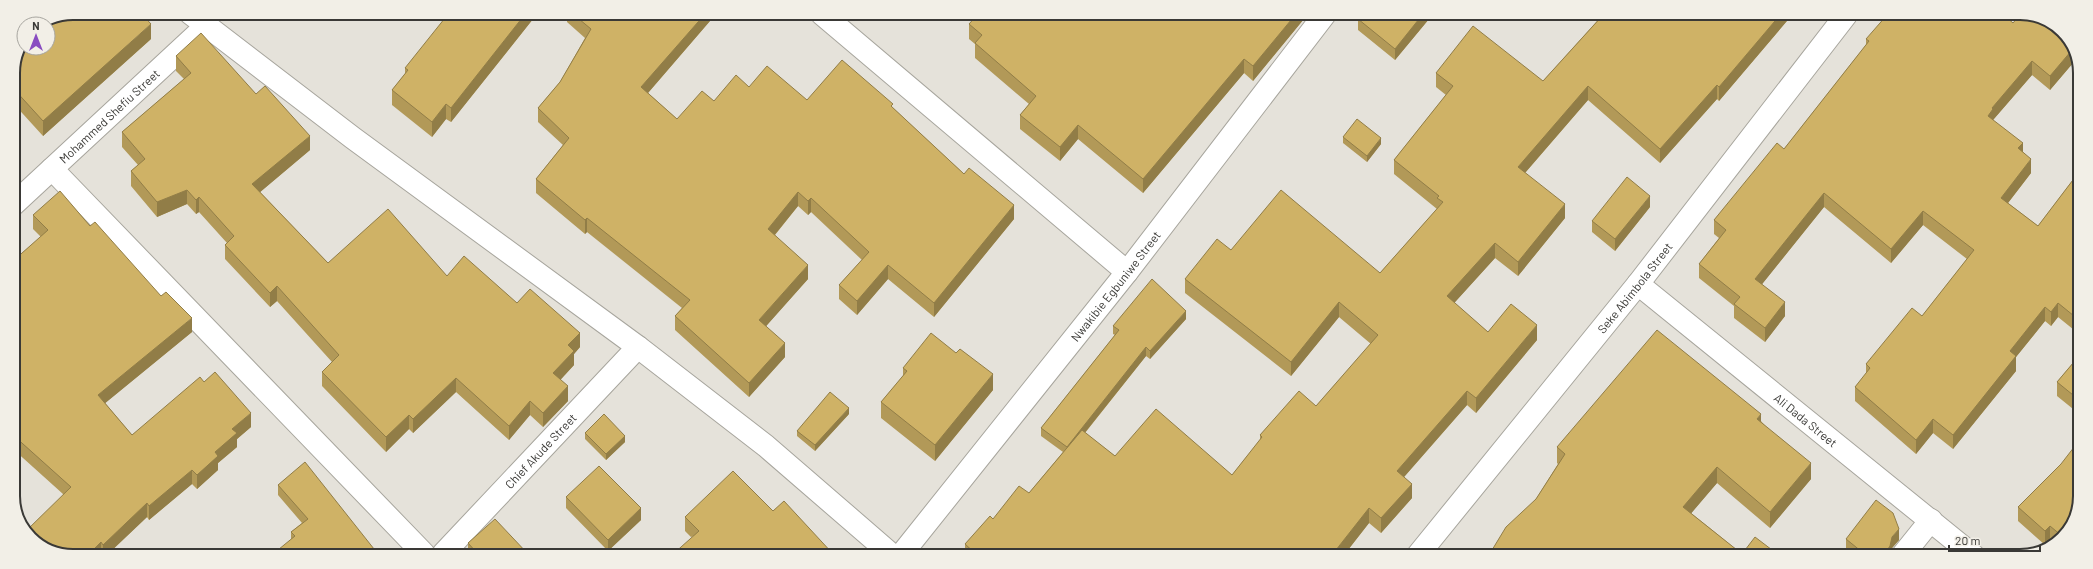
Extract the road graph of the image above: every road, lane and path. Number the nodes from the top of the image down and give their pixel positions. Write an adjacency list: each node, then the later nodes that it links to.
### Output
1 (198, 20): 5 (street, Mohammed Shefiu Street); 9 (street)
2 (829, 20): 7 (street)
3 (1320, 20): 7 (street, Nwakibie Egbuniwe Street)
4 (1842, 20): 8 (street, Seke Abimbola Street)
5 (52, 168): 6 (street, Mohammed Shefiu Street); 11 (street)
6 (20, 199)
7 (1127, 272): 14 (street, Nwakibie Egbuniwe Street)
8 (1638, 284): 10 (street, Ali Dada Street); 15 (street, Seke Abimbola Street)
9 (638, 347): 12 (street, Chief Akude Street); 13 (street)
10 (1931, 520): 16 (street); 17 (street, Ali Dada Street)
11 (419, 549)
12 (448, 549)
13 (885, 549)
14 (906, 549)
15 (1423, 549)
16 (1908, 549)
17 (1966, 549)

